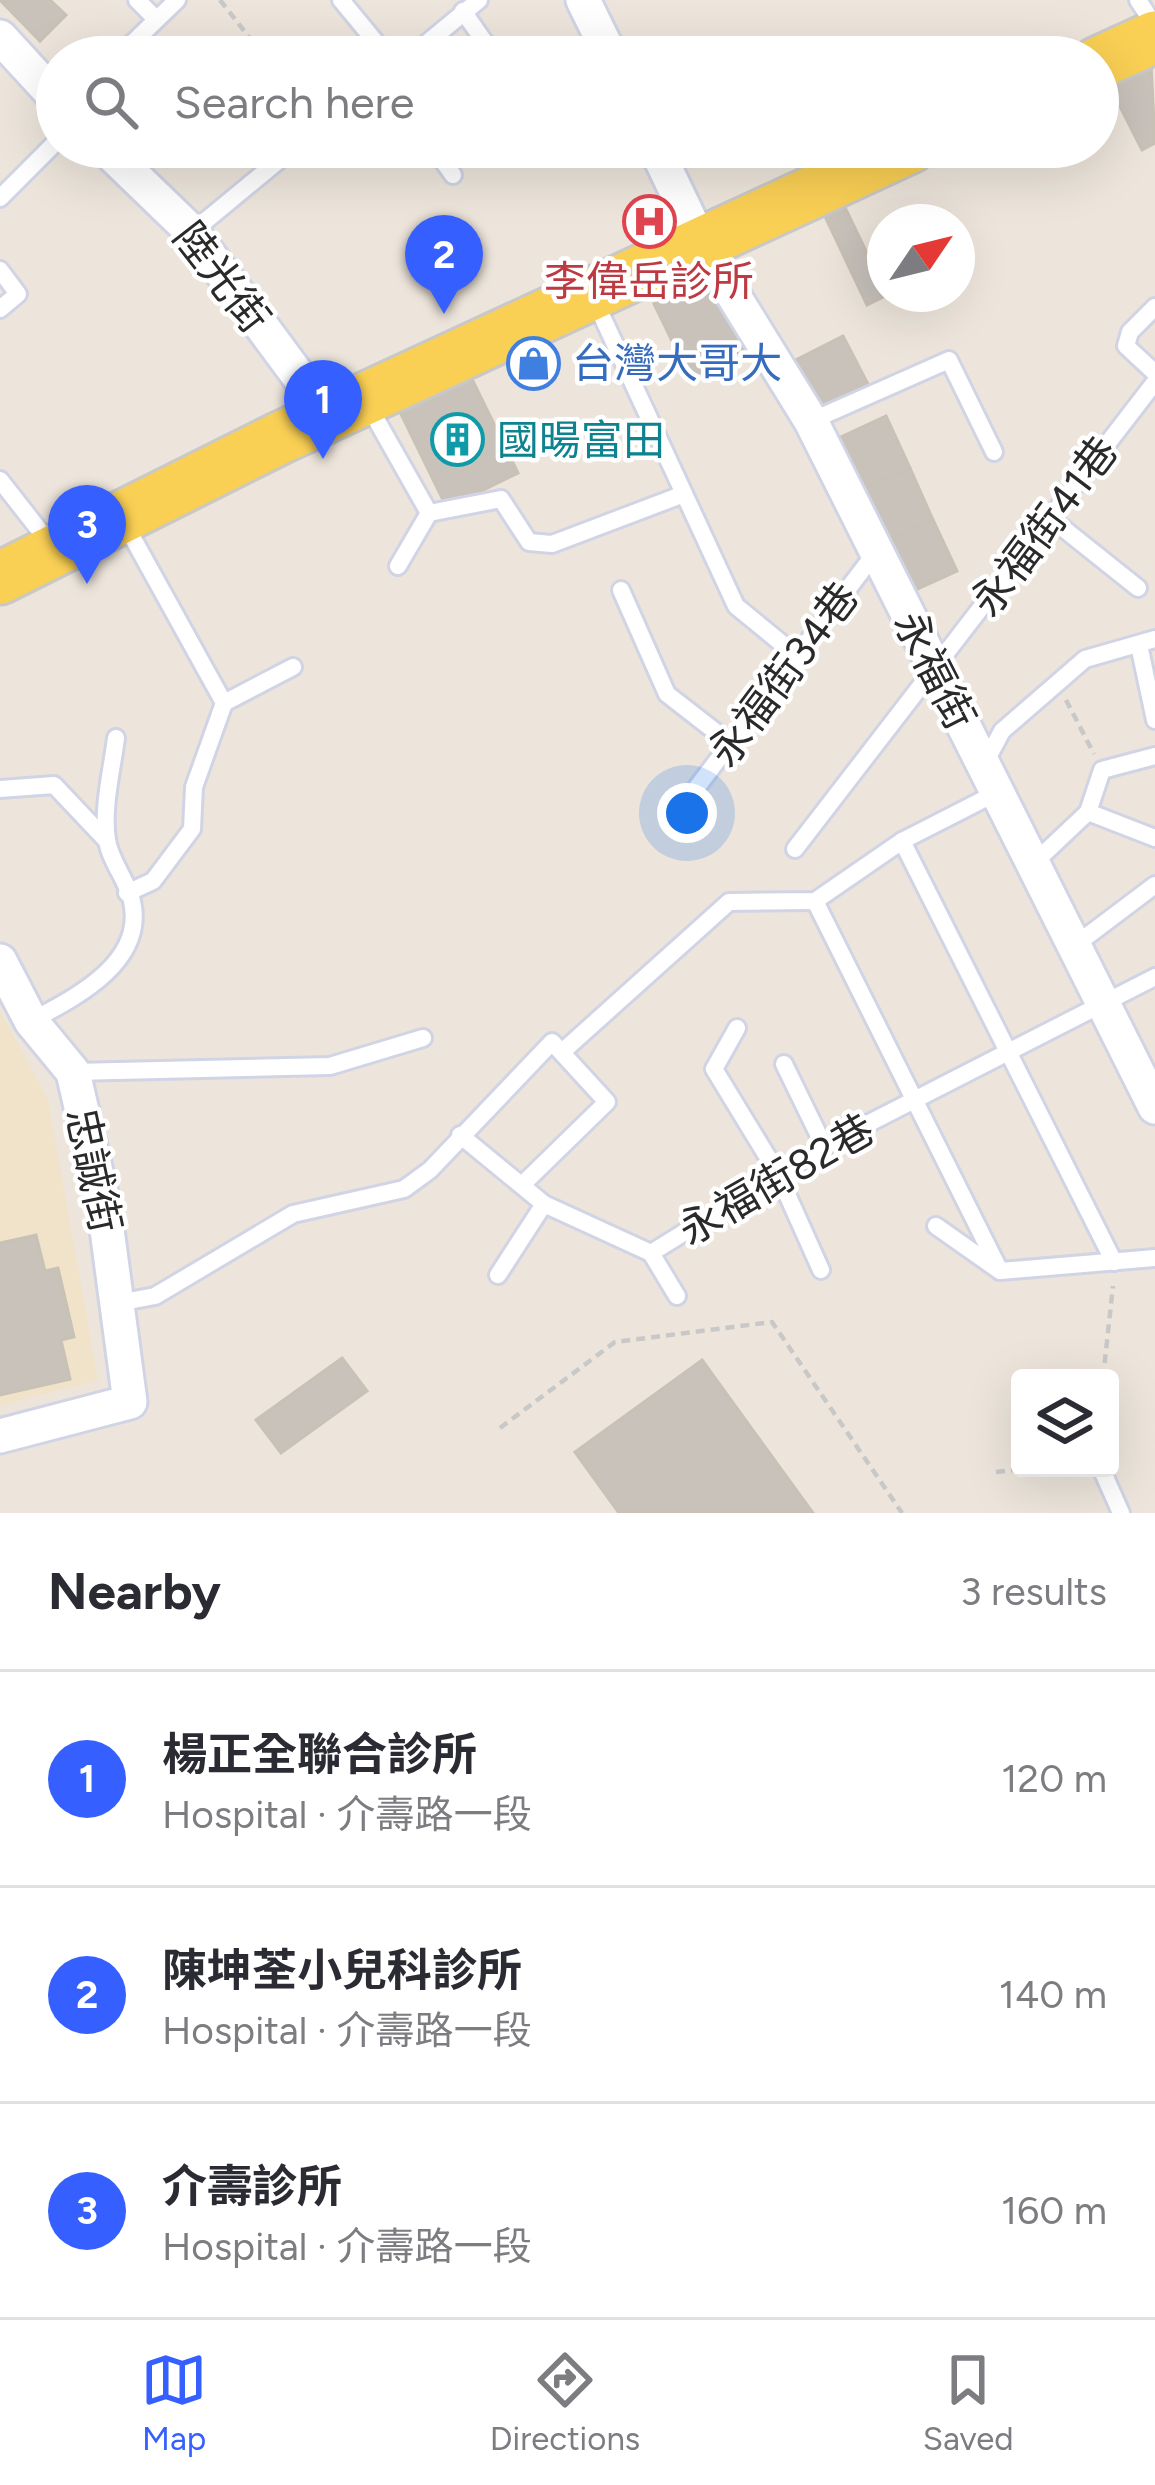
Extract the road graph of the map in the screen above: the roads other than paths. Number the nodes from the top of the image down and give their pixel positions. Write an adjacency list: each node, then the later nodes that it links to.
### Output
1 (136, 0): 7 (lane)
2 (177, 0): 7 (lane)
3 (340, 0): 10 (lane)
4 (1138, 0): 8 (lane)
5 (592, 3): 13 (street)
6 (471, 5): 11 (lane); 12 (lane)
7 (156, 20): 9 (lane)
8 (1155, 26)
9 (140, 36)
10 (370, 36)
11 (435, 36)
12 (485, 36)
13 (604, 36)
14 (0, 37): 17 (street)
15 (1155, 37): 16 (main road)
16 (1119, 53)
17 (36, 76)
18 (36, 162): 25 (lane)
19 (126, 168): 26 (street, 陸光街)
20 (270, 168): 26 (lane)
21 (448, 168): 24 (lane)
22 (665, 168): 27 (street, 永福街)
23 (863, 168): 27 (main road)
24 (453, 175)
25 (0, 198)
26 (192, 232): 33 (street, 陸光街)
27 (700, 241): 29 (main road); 34 (street, 永福街)
28 (0, 270): 31 (lane)
29 (591, 292): 33 (main road); 37 (lane)
30 (1155, 308): 32 (lane)
31 (0, 309)
32 (1155, 377): 40 (lane, 永福街41巷)
33 (346, 408): 38 (lane); 39 (main road)
34 (811, 421): 35 (lane); 42 (street, 永福街)
35 (994, 452)
36 (0, 480): 41 (lane)
37 (684, 494): 38 (lane); 48 (lane)
38 (428, 513): 43 (lane)
39 (121, 518): 41 (main road); 51 (lane)
40 (1049, 518): 45 (lane); 50 (lane, 永福街41巷)
41 (55, 551): 44 (main road)
42 (876, 552): 48 (lane, 永福街34巷); 50 (street, 永福街)
43 (398, 566)
44 (0, 578)
45 (1138, 588)
46 (621, 590): 54 (lane)
47 (1147, 642): 52 (lane); 56 (lane)
48 (797, 656): 54 (lane, 永福街34巷)
49 (293, 667): 51 (lane)
50 (934, 670): 56 (street, 永福街); 63 (lane, 永福街41巷)
51 (224, 703): 66 (lane)
52 (1155, 720)
53 (116, 738): 61 (lane)
54 (730, 743): 58 (lane, 永福街34巷)
55 (1155, 756): 59 (lane)
56 (989, 780): 62 (lane); 64 (street, 永福街)
57 (0, 789): 61 (lane)
58 (691, 795)
59 (1088, 812): 60 (lane); 64 (lane)
60 (1155, 838)
61 (107, 841): 66 (lane)
62 (902, 841): 67 (lane); 76 (lane)
63 (795, 849)
64 (1032, 865): 68 (street, 永福街)
65 (1155, 885): 68 (lane)
66 (127, 893): 72 (lane)
67 (815, 901): 75 (lane); 79 (lane)
68 (1074, 946): 71 (street, 永福街)
69 (0, 961): 72 (street, 忠誠街)
70 (1155, 977): 71 (lane, 永福街82巷)
71 (1103, 1003): 76 (lane, 永福街82巷); 80 (street, 永福街)
72 (31, 1021): 78 (street, 忠誠街)
73 (737, 1028): 83 (lane)
74 (423, 1038): 78 (lane)
75 (562, 1052): 81 (lane); 84 (lane)
76 (1007, 1052): 79 (lane, 永福街82巷); 89 (lane)
77 (784, 1064): 82 (lane)
78 (74, 1072): 94 (street, 忠誠街)
79 (917, 1099): 82 (lane, 永福街82巷); 91 (lane)
80 (1155, 1107)
81 (460, 1136): 84 (lane, 永福街82巷); 94 (lane)
82 (824, 1146): 83 (lane, 永福街82巷)
83 (778, 1174): 87 (lane, 永福街82巷); 90 (lane)
84 (524, 1183): 85 (lane, 永福街82巷)
85 (544, 1204): 87 (lane, 永福街82巷); 92 (lane)
86 (936, 1226): 91 (lane)
87 (651, 1253): 93 (lane)
88 (1155, 1258): 89 (lane)
89 (1114, 1262): 91 (lane)
90 (821, 1270)
91 (1000, 1270)
92 (498, 1274)
93 (677, 1296)
94 (118, 1304): 95 (street, 忠誠街)
95 (0, 1436)
96 (1105, 1477): 97 (lane)
97 (1121, 1513)

